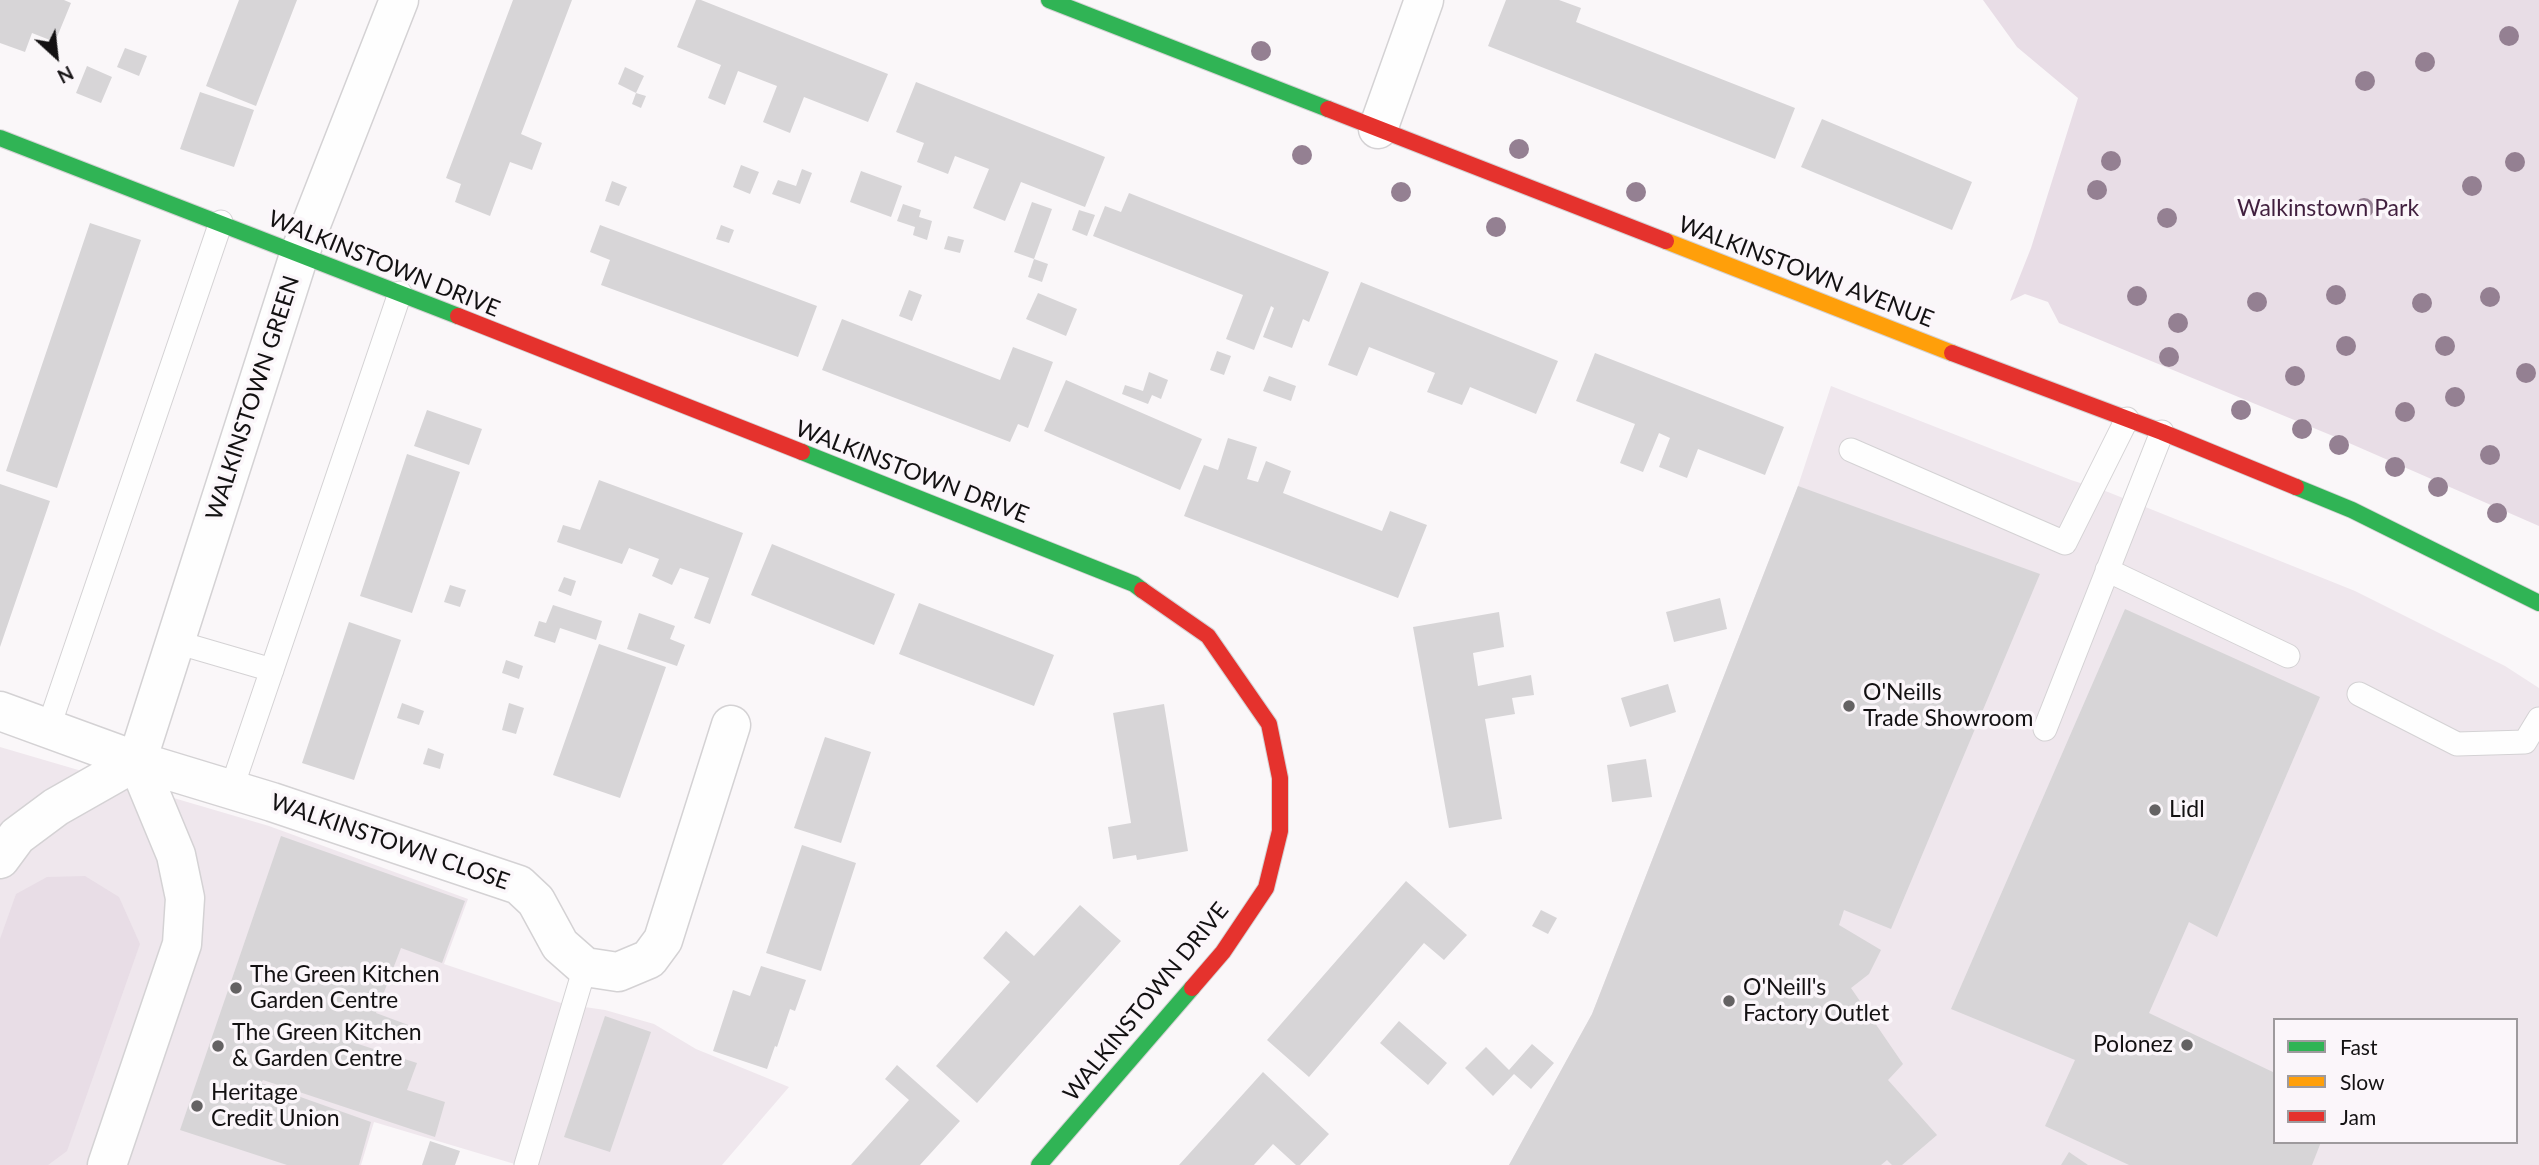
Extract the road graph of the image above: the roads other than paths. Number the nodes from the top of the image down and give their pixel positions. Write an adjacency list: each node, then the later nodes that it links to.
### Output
1 (399, 0): 7 (street, WALKINSTOWN GREEN)
2 (1049, 0): 4 (street, WALKINSTOWN AVENUE)
3 (1424, 0): 4 (street)
4 (1378, 129): 9 (street, WALKINSTOWN AVENUE)
5 (0, 138): 6 (street, WALKINSTOWN DRIVE)
6 (221, 222): 7 (street, WALKINSTOWN DRIVE); 21 (lane)
7 (299, 255): 8 (street, WALKINSTOWN DRIVE); 14 (street, WALKINSTOWN GREEN)
8 (400, 293): 16 (lane); 29 (street, WALKINSTOWN DRIVE)
9 (2127, 419): 10 (street, WALKINSTOWN AVENUE); 11 (lane)
10 (2162, 432): 12 (lane); 13 (street, WALKINSTOWN AVENUE)
11 (1850, 450)
12 (2107, 570): 15 (lane); 22 (lane)
13 (2539, 603)
14 (176, 642): 16 (lane); 23 (street, WALKINSTOWN GREEN)
15 (2288, 656)
16 (272, 670): 24 (lane)
17 (2359, 694): 19 (lane)
18 (0, 711): 21 (street, WALKINSTOWN CLOSE)
19 (2539, 719)
20 (731, 725): 26 (street)
21 (48, 729): 23 (street, WALKINSTOWN CLOSE)
22 (2045, 729)
23 (137, 761): 24 (street, WALKINSTOWN CLOSE); 25 (street); 27 (street)
24 (231, 790): 26 (street, WALKINSTOWN CLOSE)
25 (0, 859)
26 (585, 967): 28 (lane)
27 (110, 1164)
28 (526, 1165)
29 (1039, 1165)

